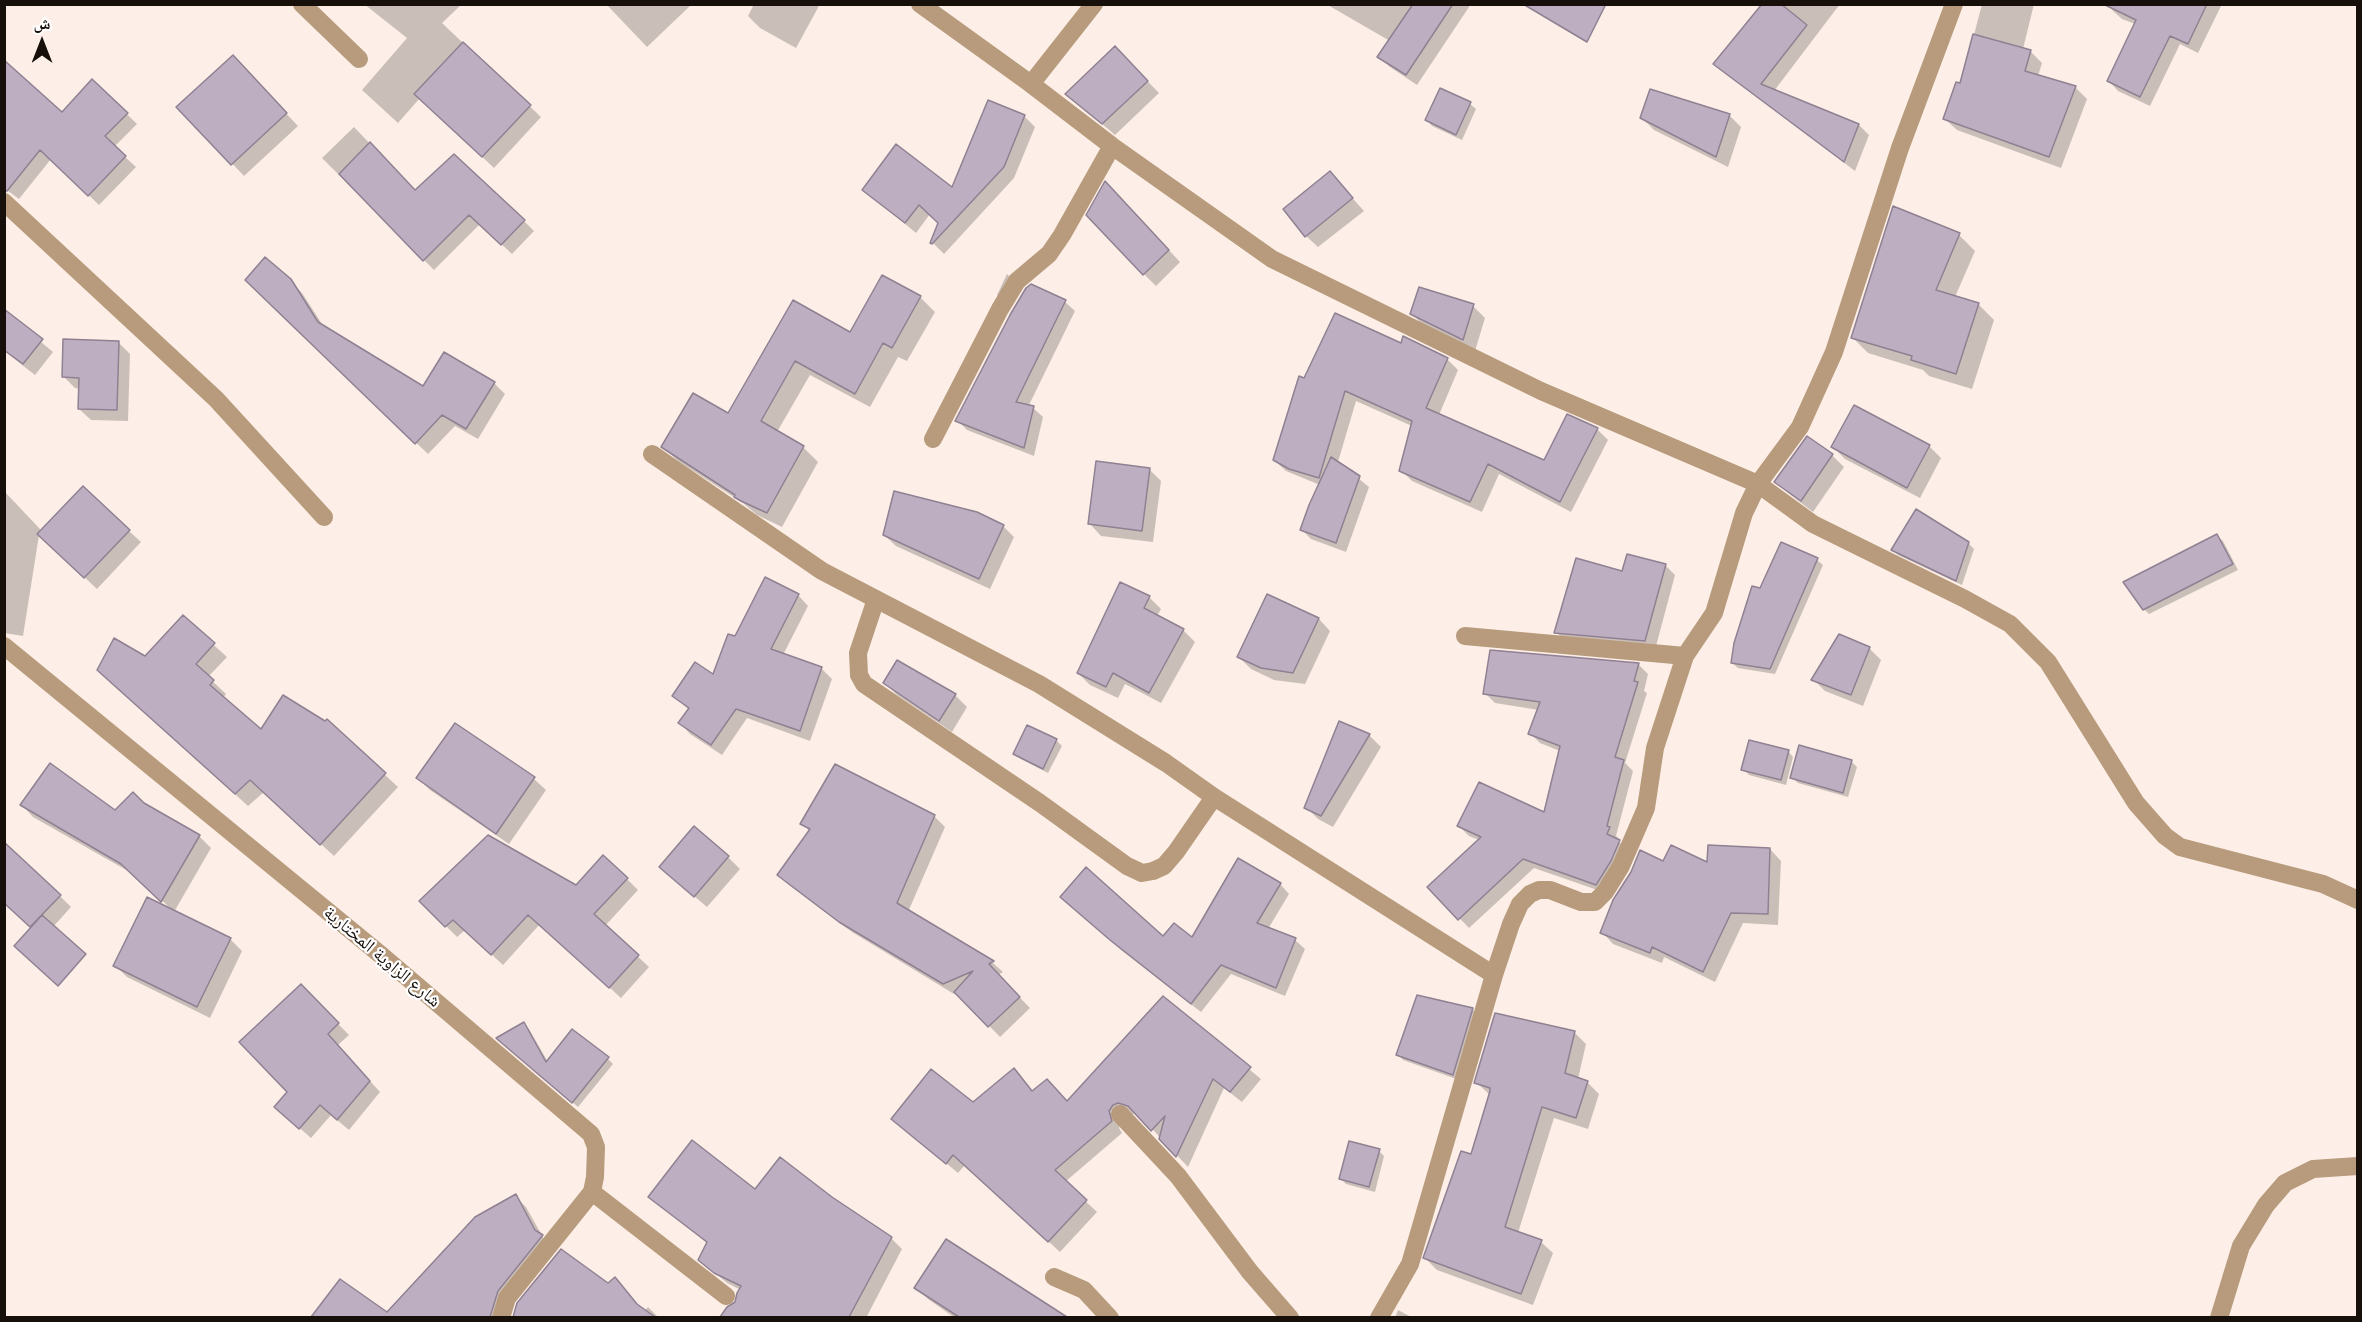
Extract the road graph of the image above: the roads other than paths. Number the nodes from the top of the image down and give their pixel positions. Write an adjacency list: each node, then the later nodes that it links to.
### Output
1 (302, 4): 5 (street)
2 (920, 4): 6 (street)
3 (1094, 4): 6 (street)
4 (1954, 4): 11 (street)
5 (359, 59)
6 (1031, 84): 7 (street)
7 (1112, 146): 9 (street); 11 (street)
8 (4, 201): 12 (street)
9 (933, 439)
10 (652, 454): 13 (street)
11 (1758, 484): 16 (street); 18 (street)
12 (324, 517)
13 (876, 599): 17 (street); 17 (street)
14 (1465, 636): 16 (street)
15 (4, 646): 22 (street, شارع الزاوية المختارية)
16 (1685, 656): 19 (street)
17 (1214, 797): 19 (street)
18 (2358, 900)
19 (1494, 975): 28 (street)
20 (1120, 1114): 27 (street)
21 (2358, 1166): 29 (street)
22 (592, 1192): 24 (street); 25 (street)
23 (1054, 1277): 26 (street)
24 (726, 1296)
25 (501, 1317)
26 (1110, 1317)
27 (1290, 1317)
28 (1379, 1317)
29 (2219, 1317)

